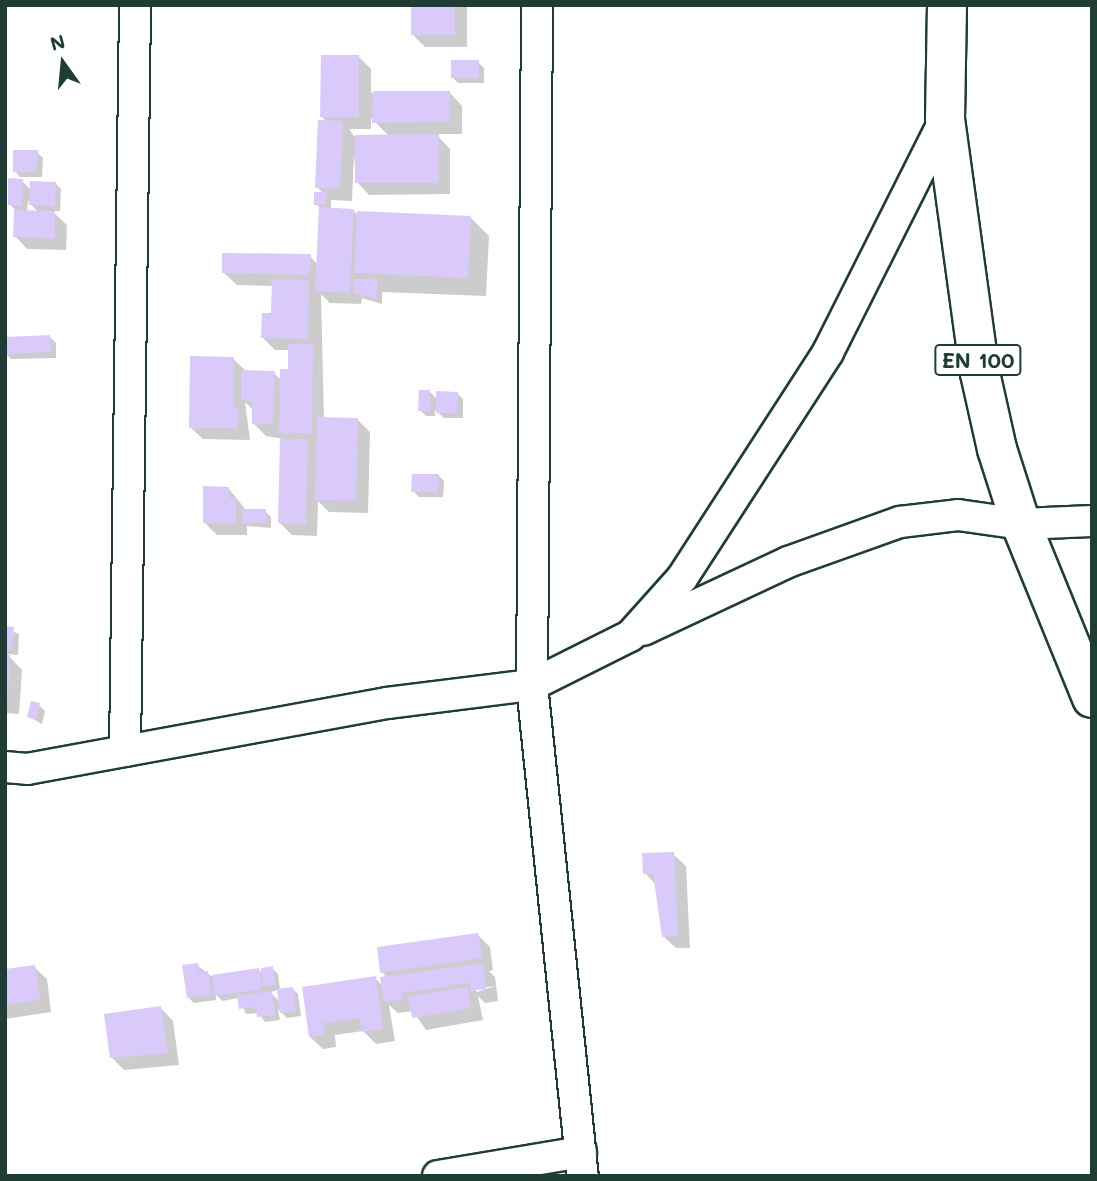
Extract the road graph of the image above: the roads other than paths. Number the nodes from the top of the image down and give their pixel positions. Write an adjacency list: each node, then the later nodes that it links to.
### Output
1 (135, 5): 10 (street)
2 (537, 5): 8 (street)
3 (947, 5): 4 (main road, EN 100)
4 (945, 119): 6 (main road, EN 100); 7 (street)
5 (1092, 521): 6 (street)
6 (1021, 524): 7 (street); 9 (main road, EN 100)
7 (630, 636): 8 (street)
8 (532, 685): 10 (street); 12 (street)
9 (1092, 698)
10 (125, 751): 11 (street)
11 (5, 767)
12 (582, 1164): 13 (street)
13 (438, 1176)

